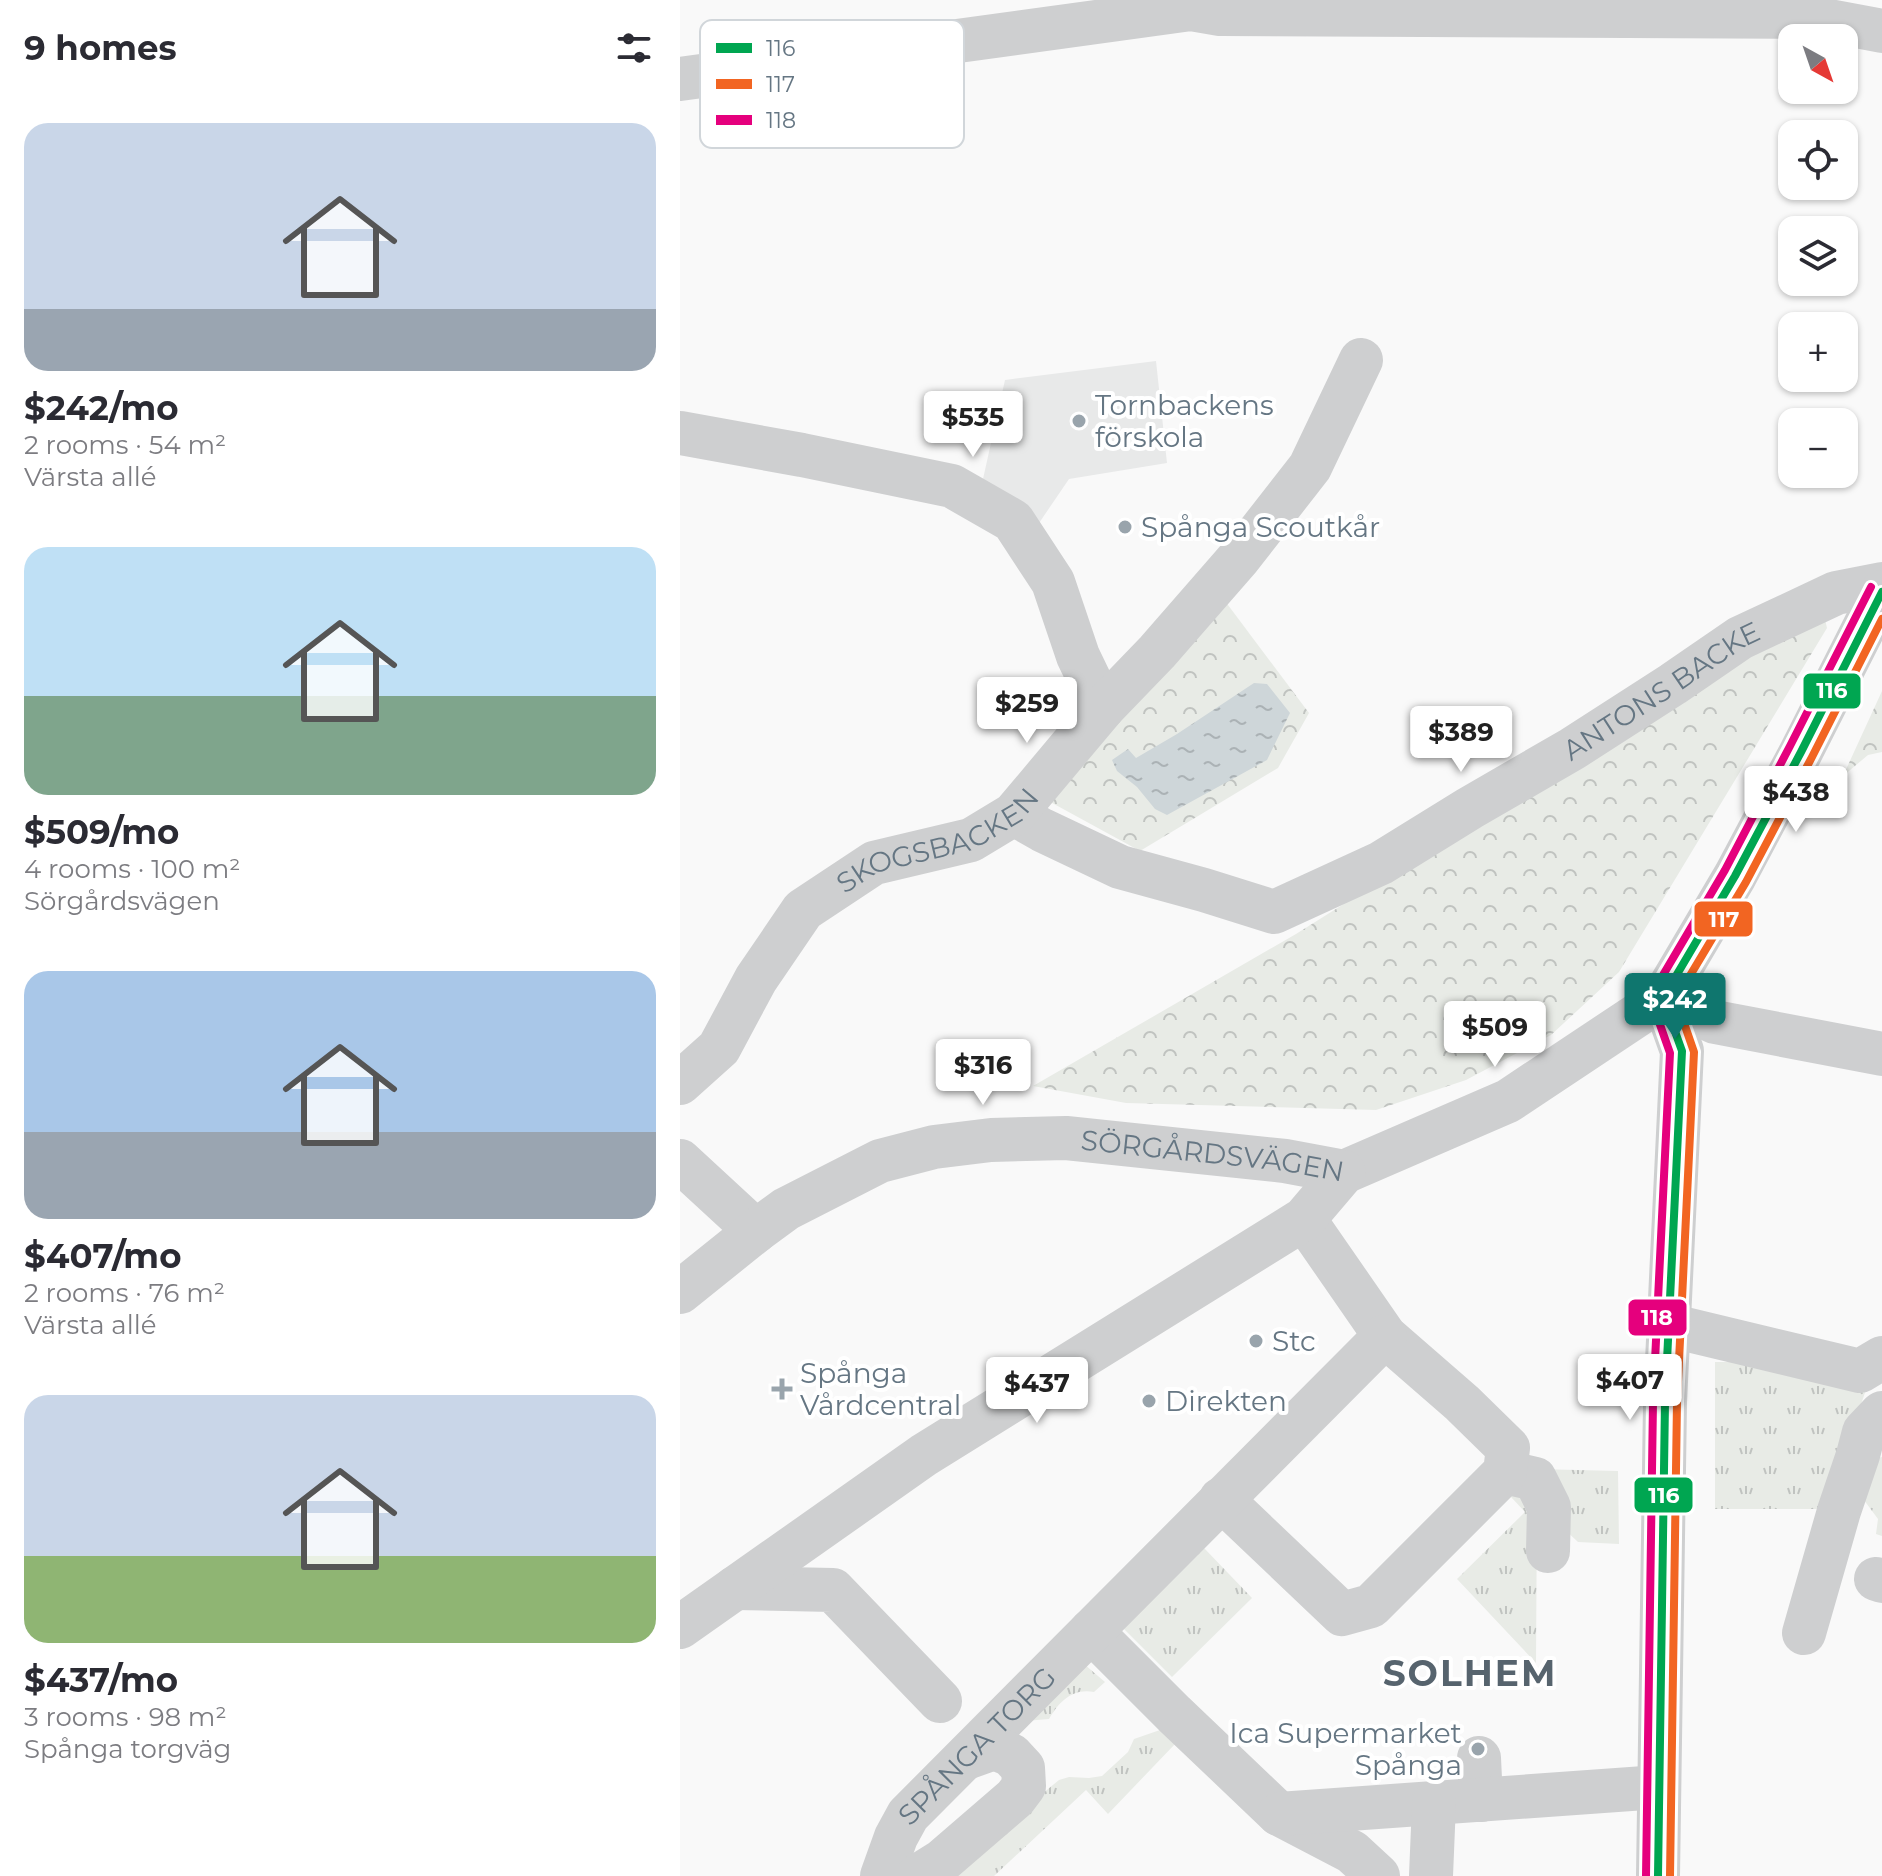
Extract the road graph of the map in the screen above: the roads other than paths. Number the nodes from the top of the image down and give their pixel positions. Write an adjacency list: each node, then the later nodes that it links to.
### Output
1 (1186, 4): 2 (street); 3 (street)
2 (1882, 31)
3 (964, 37)
4 (700, 76): 5 (street)
5 (680, 79)
6 (1361, 360): 10 (street, SKOGSBACKEN)
7 (680, 433): 10 (street)
8 (1882, 584): 11 (street, ANTONS BACKE)
9 (1882, 592): 12 (street, SÖRGÅRDSVÄGEN)
10 (1103, 708): 11 (street, SKOGSBACKEN)
11 (1014, 814): 14 (street, SKOGSBACKEN)
12 (1663, 998): 13 (street); 16 (street, SÖRGÅRDSVÄGEN); 20 (street)
13 (1882, 1054)
14 (680, 1083)
15 (680, 1161): 18 (street)
16 (1344, 1172): 17 (street); 18 (street, SÖRGÅRDSVÄGEN)
17 (1304, 1219): 21 (street); 27 (street)
18 (756, 1231): 19 (street, SÖRGÅRDSVÄGEN)
19 (680, 1292)
20 (1668, 1325): 22 (street); 33 (street)
21 (1385, 1336): 24 (street); 25 (street, SPÅNGA TORG)
22 (1882, 1358)
23 (1882, 1413): 30 (street)
24 (1505, 1472): 25 (street); 26 (street)
25 (1221, 1499): 29 (street, SPÅNGA TORG)
26 (1548, 1551)
27 (735, 1588): 28 (street); 31 (street)
28 (680, 1627)
29 (1091, 1631): 32 (street, SPÅNGA TORG); 35 (street)
30 (1804, 1633)
31 (940, 1701)
32 (966, 1758): 36 (street, SPÅNGA TORG); 37 (street)
33 (1659, 1787): 34 (street); 40 (street)
34 (1434, 1803): 35 (street); 39 (street)
35 (1279, 1814): 38 (street)
36 (882, 1876)
37 (918, 1876)
38 (1378, 1876)
39 (1431, 1876)
40 (1658, 1876)

